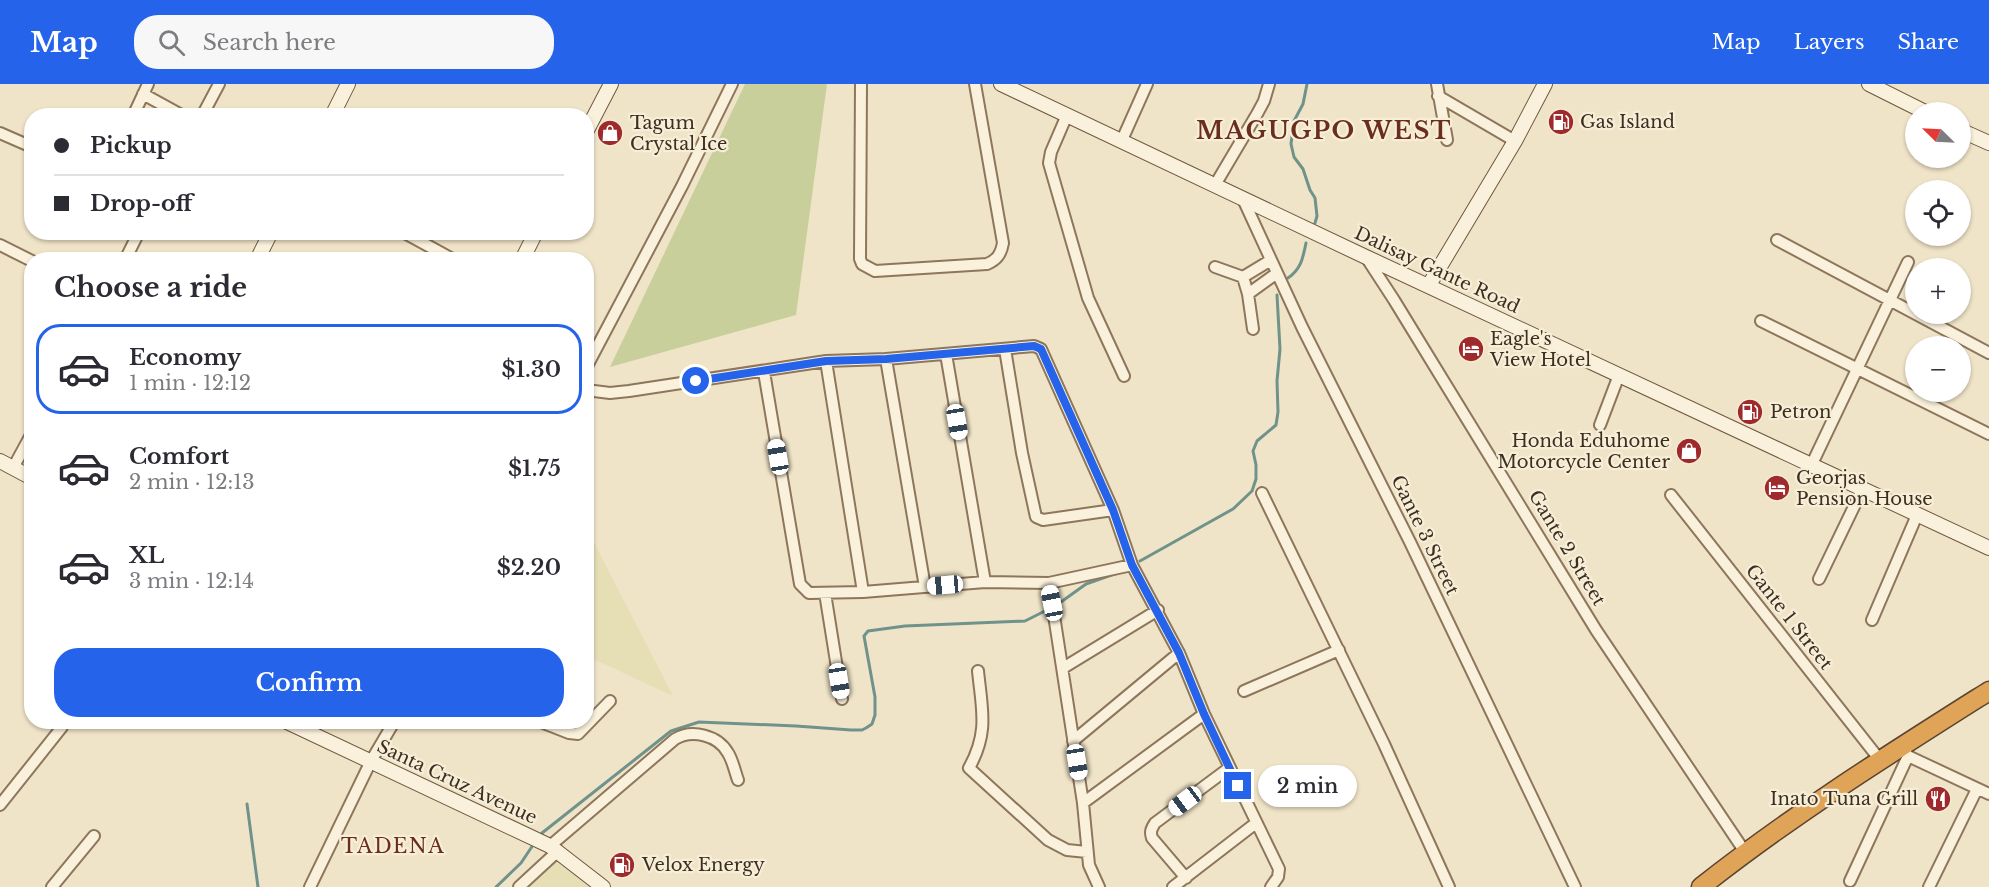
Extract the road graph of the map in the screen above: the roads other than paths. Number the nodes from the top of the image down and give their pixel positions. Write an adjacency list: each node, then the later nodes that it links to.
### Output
1 (219, 84): 18 (street)
2 (348, 84): 19 (main road)
3 (611, 84): 21 (main road)
4 (732, 84): 48 (street)
5 (861, 84): 6 (street)
6 (975, 84)
7 (1001, 84): 20 (main road, Dalisay Gante Road)
8 (1147, 84): 24 (street)
9 (1269, 84): 29 (street)
10 (1437, 84): 14 (street)
11 (1545, 84): 26 (main road)
12 (1869, 84): 15 (main road)
13 (146, 89): 16 (street); 17 (street)
14 (1438, 96): 25 (street); 26 (street)
15 (1905, 102)
16 (137, 108)
17 (172, 108)
18 (206, 108)
19 (336, 108)
20 (1067, 115): 24 (main road, Dalisay Gante Road); 56 (street)
21 (594, 117)
22 (0, 133): 28 (street)
23 (1971, 135): 27 (main road)
24 (1122, 140): 29 (main road, Dalisay Gante Road)
25 (1447, 140)
26 (1515, 141): 42 (main road)
27 (1989, 143)
28 (24, 144)
29 (1215, 185): 30 (main road, Dalisay Gante Road)
30 (1243, 199): 36 (main road, Dalisay Gante Road); 37 (street, Gante 3 Street)
31 (418, 240): 34 (street)
32 (1777, 240): 44 (street)
33 (0, 245): 35 (street)
34 (439, 252)
35 (24, 257)
36 (1366, 257): 42 (main road, Dalisay Gante Road); 108 (street, Gante 2 Street)
37 (1271, 260): 40 (street, Gante 3 Street); 41 (street)
38 (1215, 267): 41 (street)
39 (1905, 268): 44 (street)
40 (1277, 273): 43 (street); 119 (street, Gante 3 Street)
41 (1242, 277): 43 (street)
42 (1429, 285): 55 (main road, Dalisay Gante Road)
43 (1248, 294): 46 (street)
44 (1890, 300): 49 (street); 53 (street)
45 (1761, 321): 53 (street)
46 (1253, 329)
47 (1005, 349): 50 (street); 67 (street); 67 (street)
48 (594, 353)
49 (1989, 353)
50 (946, 354): 51 (street); 72 (street)
51 (886, 359): 52 (street); 74 (street)
52 (826, 361): 54 (street); 75 (street)
53 (1858, 370): 59 (street); 62 (street)
54 (764, 372): 57 (street); 76 (street)
55 (1619, 375): 58 (street); 62 (main road, Dalisay Gante Road)
56 (1124, 376)
57 (594, 391)
58 (1600, 425)
59 (1989, 434)
60 (24, 443): 61 (street)
61 (6, 464): 63 (main road)
62 (1811, 466): 64 (main road, Dalisay Gante Road)
63 (24, 474)
64 (1862, 490): 68 (main road, Dalisay Gante Road); 71 (street)
65 (1262, 493): 79 (street)
66 (1671, 495): 96 (street, Gante 1 Street)
67 (1113, 510): 70 (street)
68 (1917, 515): 69 (main road, Dalisay Gante Road); 78 (street)
69 (1989, 548)
70 (1132, 565): 73 (street); 77 (street)
71 (1819, 579)
72 (985, 582): 73 (street); 74 (street)
73 (1048, 583): 81 (street)
74 (925, 587): 75 (street)
75 (863, 591): 76 (street)
76 (825, 593): 85 (street)
77 (1158, 610): 80 (street); 81 (street)
78 (1872, 620)
79 (1339, 650): 84 (street); 118 (street)
80 (1179, 653): 87 (street); 94 (street)
81 (1063, 668): 94 (street)
82 (978, 671): 107 (street)
83 (1989, 691): 95 (highway)
84 (1244, 692)
85 (842, 699)
86 (610, 701): 88 (street)
87 (1204, 714): 98 (street); 102 (street)
88 (594, 718)
89 (60, 729): 103 (street)
90 (302, 729): 97 (main road, Santa Cruz Avenue)
91 (390, 729): 97 (street)
92 (557, 729): 93 (street)
93 (583, 729)
94 (1073, 741): 102 (street)
95 (1905, 751): 96 (highway); 100 (street); 110 (street)
96 (1880, 760): 108 (highway)
97 (371, 761): 106 (main road, Santa Cruz Avenue); 112 (street)
98 (1229, 768): 104 (street); 109 (street)
99 (738, 780): 106 (street)
100 (1977, 789): 101 (street); 121 (street)
101 (1989, 794)
102 (1083, 803): 107 (street)
103 (0, 805)
104 (1256, 822): 109 (street); 117 (street)
105 (94, 836): 111 (street)
106 (554, 848): 113 (street); 114 (main road, Santa Cruz Avenue)
107 (1087, 852): 115 (street)
108 (1745, 852): 120 (highway)
109 (1186, 878): 116 (street)
110 (1850, 881)
111 (52, 887)
112 (310, 887)
113 (519, 887)
114 (603, 887)
115 (1100, 887)
116 (1173, 887)
117 (1271, 887)
118 (1449, 887)
119 (1575, 887)
120 (1701, 887)
121 (1929, 887)

